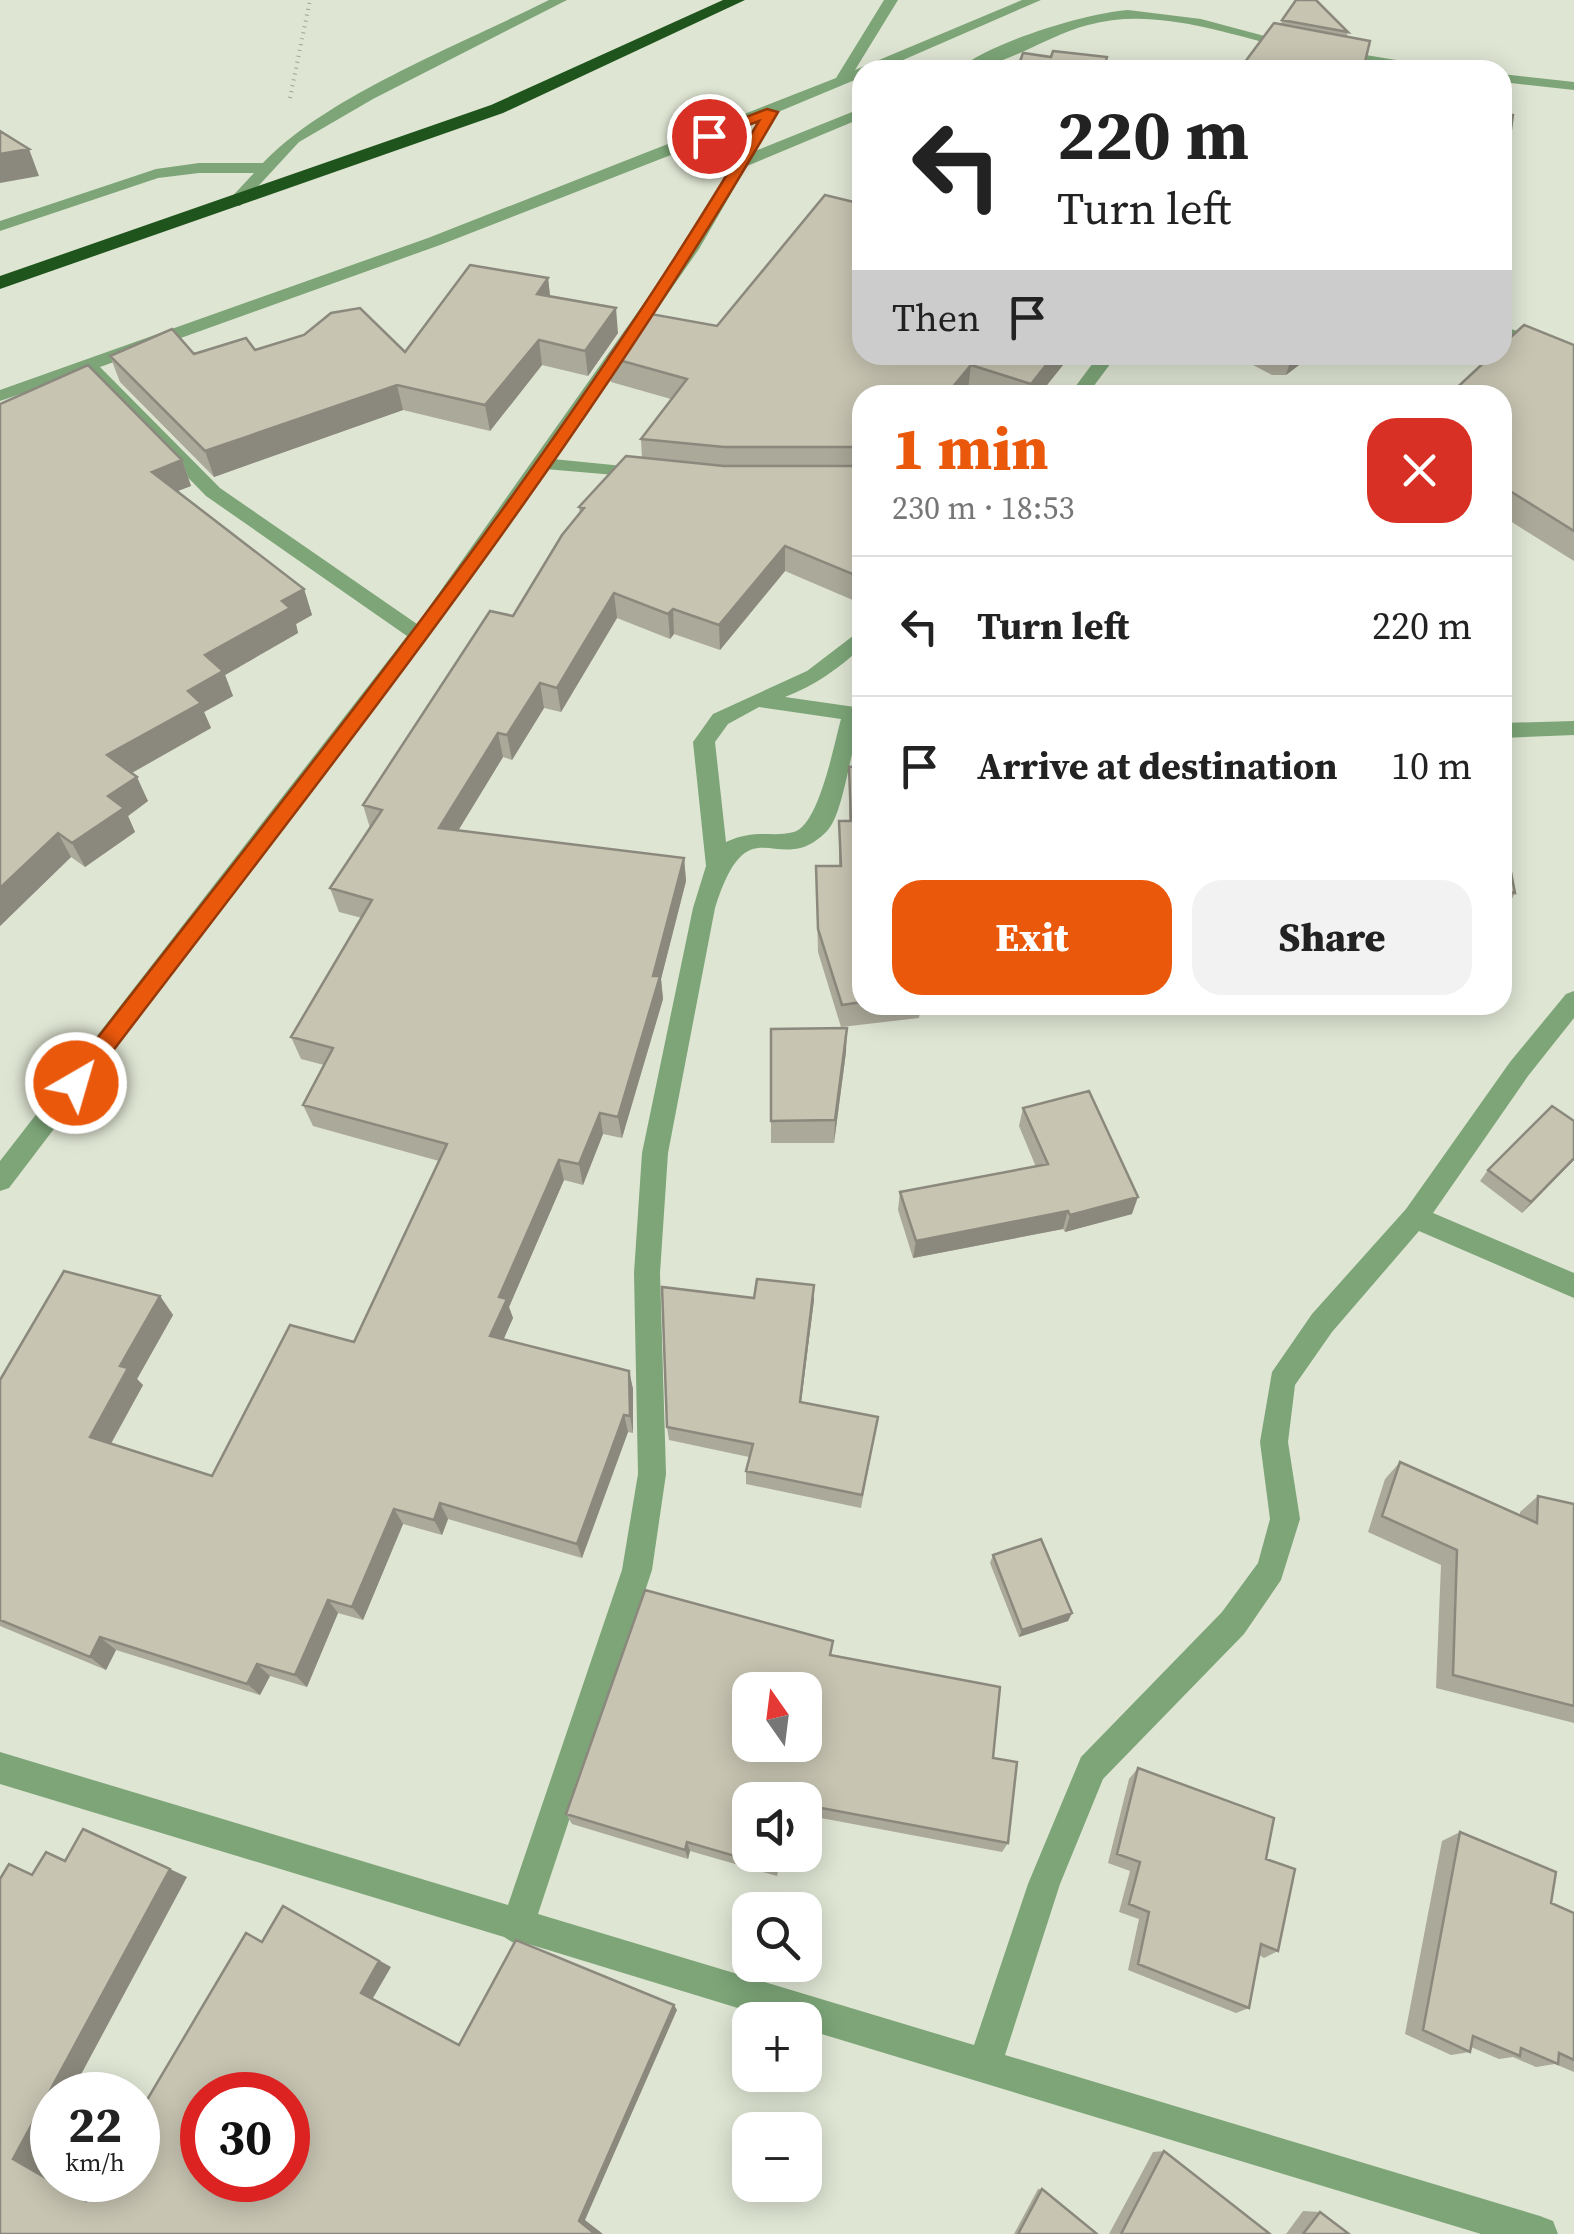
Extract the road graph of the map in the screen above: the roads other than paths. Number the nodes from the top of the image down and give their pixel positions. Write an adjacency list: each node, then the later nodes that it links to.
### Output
1 (560, 0): 17 (street)
2 (737, 0): 18 (highway)
3 (891, 0): 5 (street)
4 (1034, 0): 6 (street)
5 (855, 60)
6 (891, 60)
7 (988, 60): 8 (street)
8 (1379, 60)
9 (852, 64): 12 (street)
10 (852, 77): 12 (street)
11 (1512, 79): 13 (street)
12 (842, 81): 14 (street)
13 (1574, 86)
14 (772, 112): 16 (street); 23 (street)
15 (852, 117): 16 (street)
16 (743, 162): 25 (street)
17 (268, 168): 18 (street); 19 (street)
18 (234, 204): 20 (highway)
19 (0, 226)
20 (0, 283)
21 (1512, 334): 22 (street)
22 (1574, 356)
23 (89, 366): 24 (street); 27 (street)
24 (0, 396)
25 (538, 463): 26 (street); 27 (street)
26 (669, 477)
27 (419, 635): 36 (street)
28 (852, 644): 29 (street)
29 (762, 701): 30 (street); 34 (street)
30 (852, 714)
31 (1574, 728): 32 (street)
32 (1512, 731)
33 (852, 733): 34 (street)
34 (717, 866): 40 (street)
35 (1574, 1001): 37 (street)
36 (0, 1180)
37 (1415, 1217): 38 (street); 41 (street)
38 (1574, 1286)
39 (0, 1768): 40 (street)
40 (517, 1928): 41 (street)
41 (984, 2068): 42 (street)
42 (1540, 2234)

